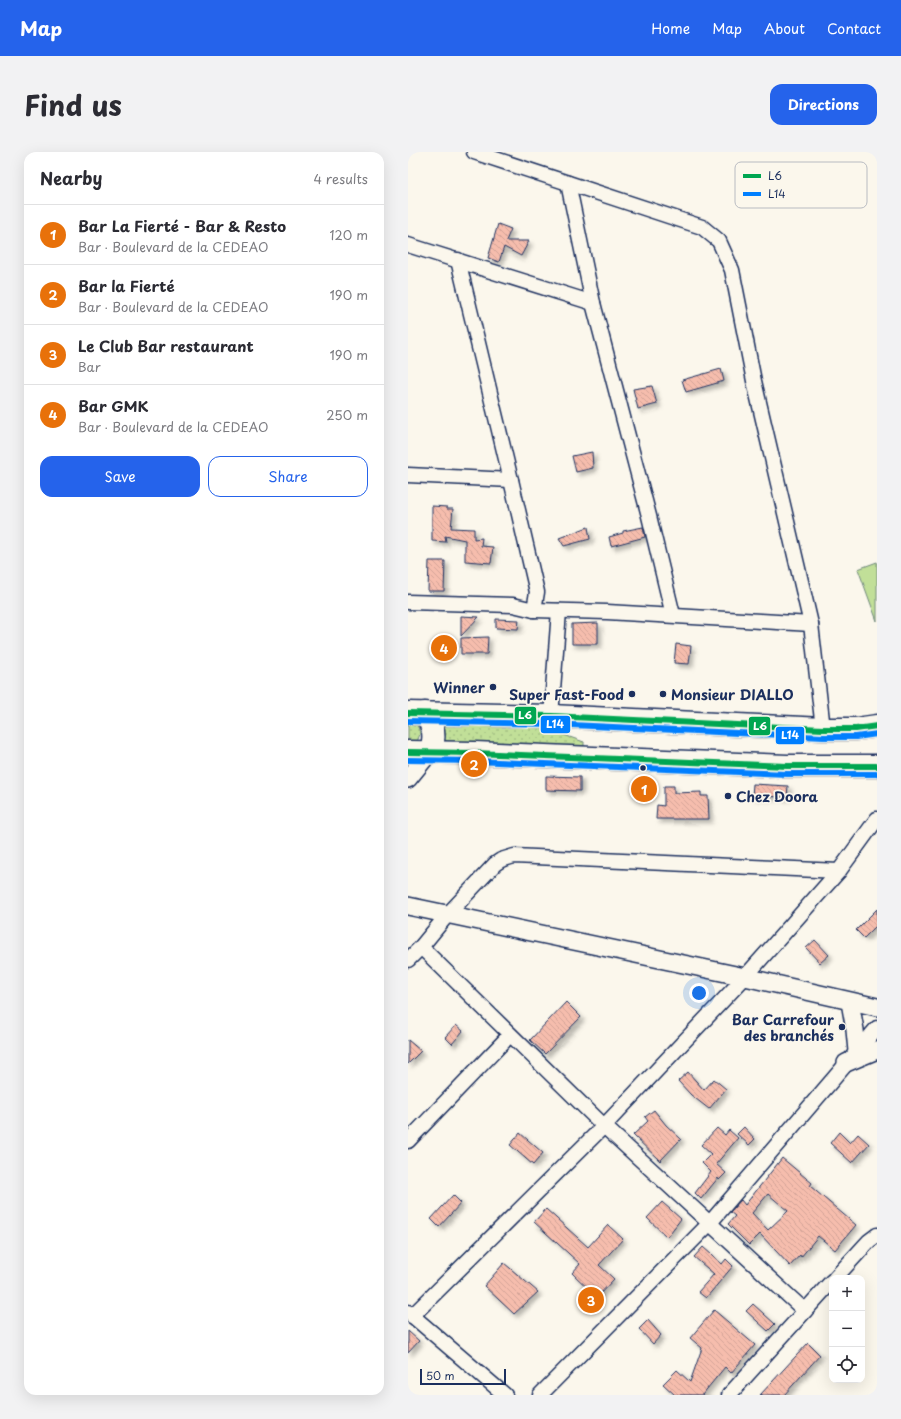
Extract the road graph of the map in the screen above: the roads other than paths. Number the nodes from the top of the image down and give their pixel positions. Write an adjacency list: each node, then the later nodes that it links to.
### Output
1 (474, 152): 2 (street)
2 (568, 183): 5 (street); 12 (street)
3 (408, 245): 4 (street)
4 (458, 260): 5 (street); 7 (street)
5 (593, 303): 11 (street)
6 (408, 475): 7 (street)
7 (511, 480): 9 (street)
8 (408, 602): 9 (street)
9 (534, 610): 10 (street)
10 (559, 611): 11 (street); 14 (street)
11 (672, 616): 12 (street)
12 (811, 624): 16 (street)
13 (416, 713): 14 (main road); 18 (main road)
14 (551, 716): 16 (main road)
15 (877, 726): 16 (main road)
16 (822, 729)
17 (408, 752): 18 (main road)
18 (430, 752): 19 (main road); 20 (street)
19 (877, 766)
20 (408, 779)
21 (877, 819): 22 (street)
22 (839, 871): 24 (street); 27 (street)
23 (408, 906): 24 (street)
24 (448, 914): 25 (street); 27 (street)
25 (421, 947): 26 (street); 31 (street)
26 (408, 960)
27 (745, 977): 28 (street); 34 (street)
28 (850, 1002): 29 (street); 33 (street)
29 (877, 1007)
30 (877, 1028): 33 (street)
31 (510, 1034): 34 (street); 35 (street)
32 (877, 1050): 33 (street)
33 (852, 1057): 36 (street)
34 (604, 1126): 36 (street); 41 (street)
35 (408, 1141)
36 (709, 1224): 40 (street); 43 (street)
37 (877, 1235): 38 (street)
38 (838, 1275)
39 (829, 1284): 40 (street)
40 (805, 1311): 44 (street)
41 (410, 1314): 42 (street)
42 (505, 1395)
43 (540, 1395)
44 (729, 1395)

